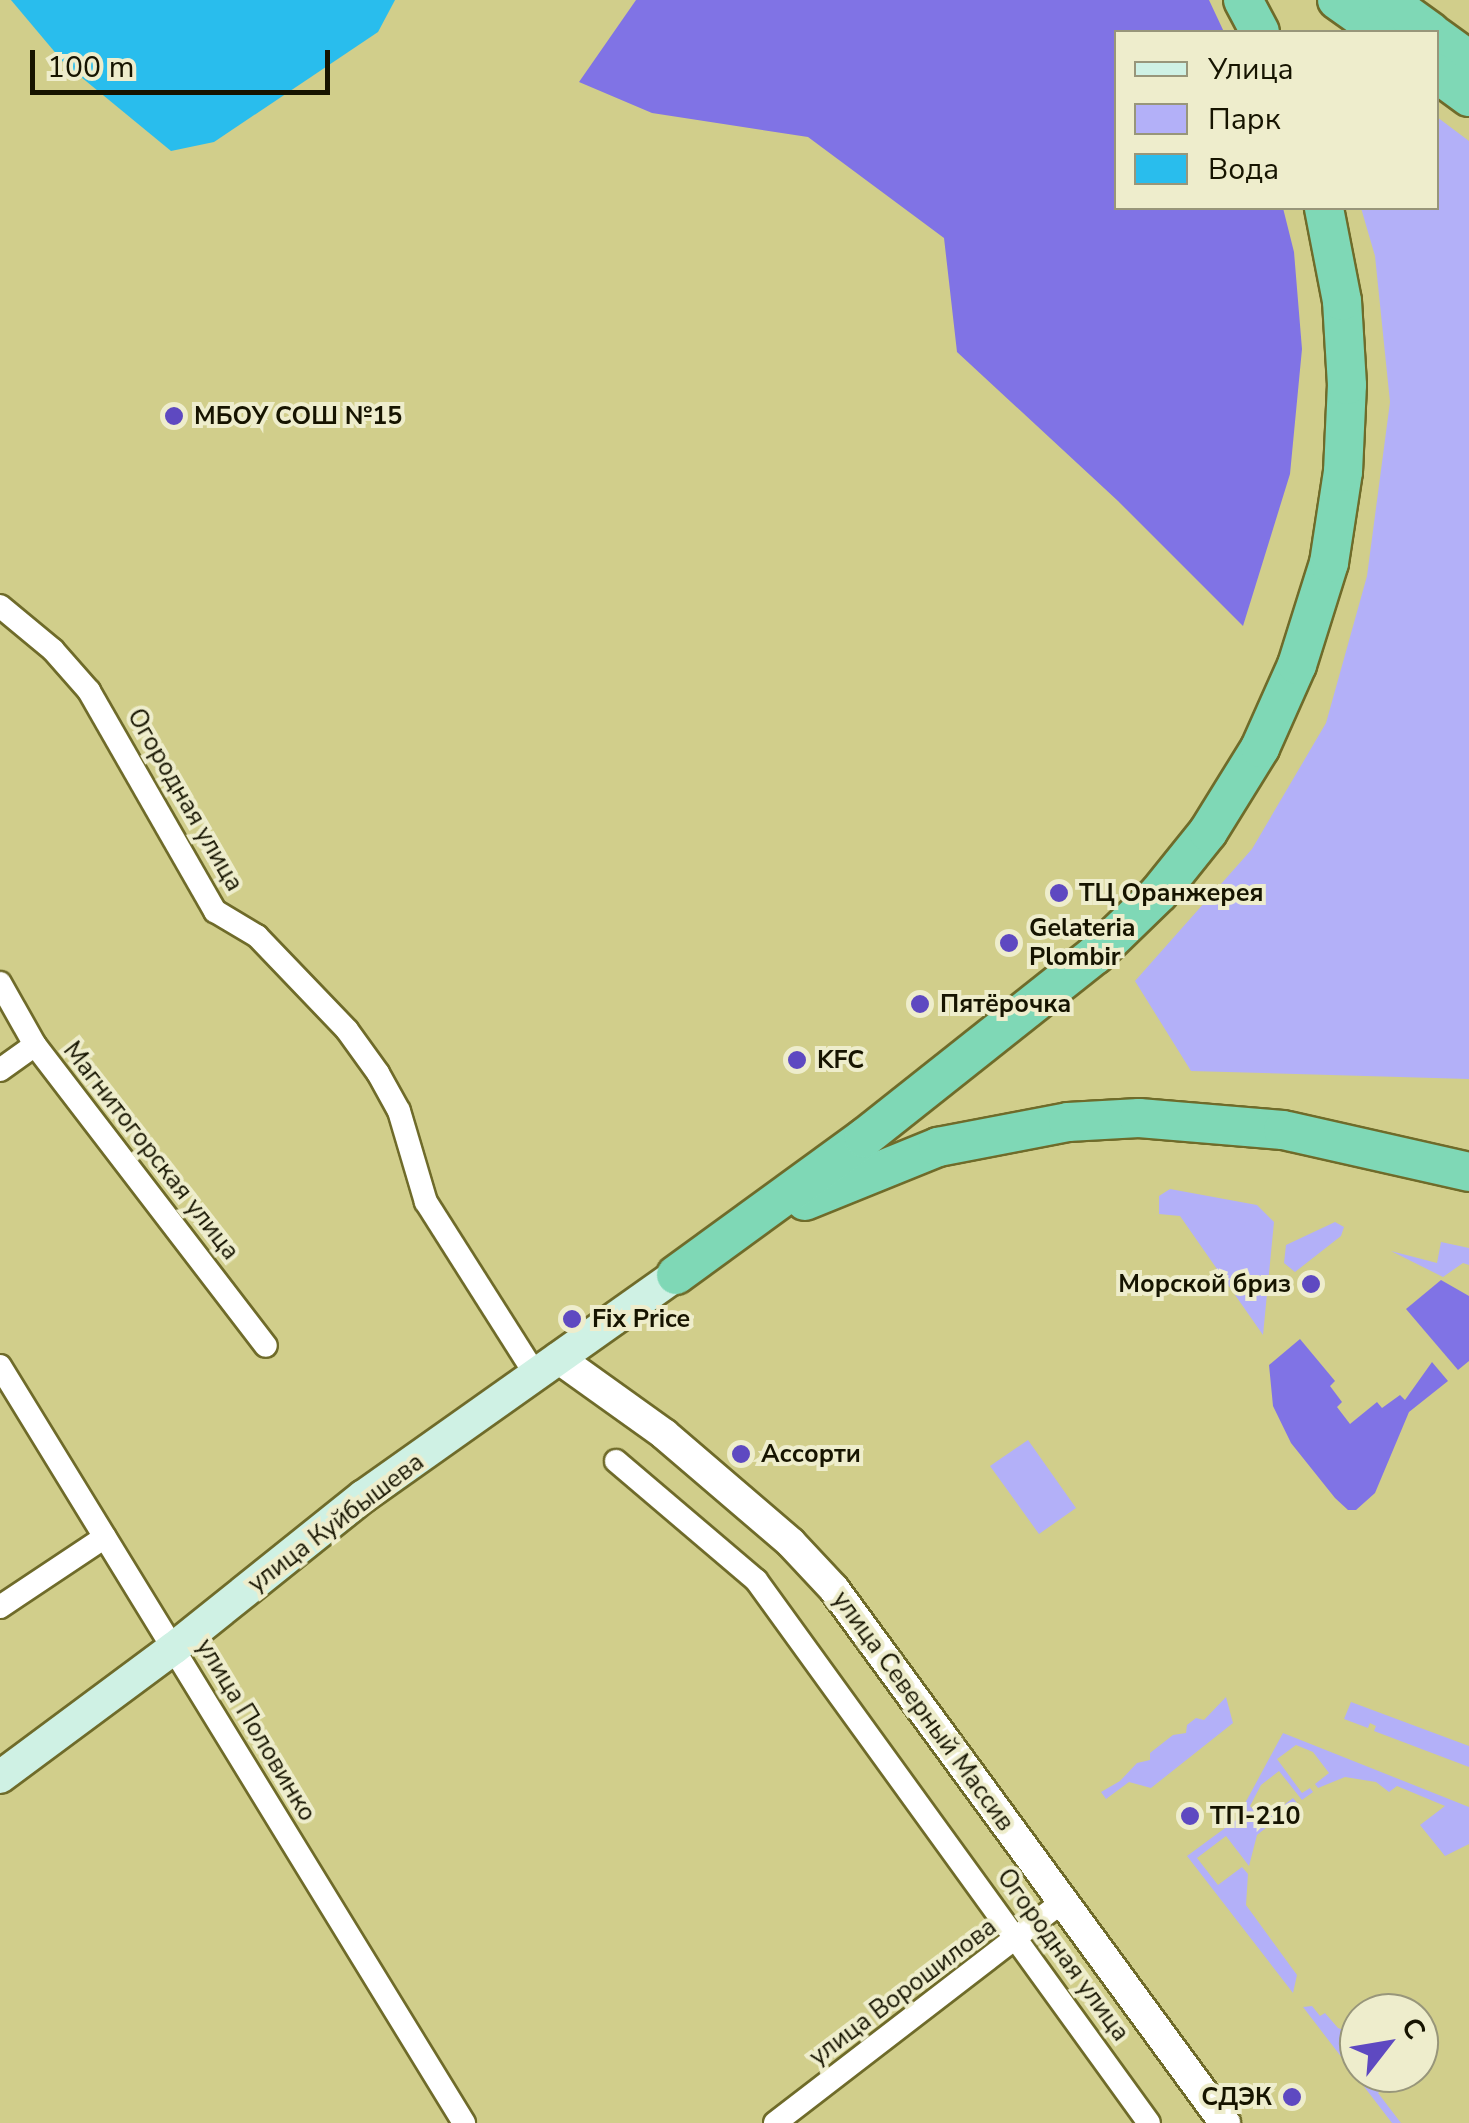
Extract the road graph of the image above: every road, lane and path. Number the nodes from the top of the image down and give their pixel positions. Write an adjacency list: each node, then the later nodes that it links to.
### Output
1 (1243, 0): 4 (highway)
2 (1337, 0): 5 (highway)
3 (1387, 0): 6 (highway)
4 (1259, 30)
5 (1379, 30)
6 (1428, 30)
7 (1439, 38): 8 (highway)
8 (1469, 60)
9 (1439, 75): 10 (highway)
10 (1469, 96)
11 (1324, 210): 17 (highway)
12 (0, 606): 20 (street, Огородная улица)
13 (0, 984): 14 (street, Магнитогорская улица)
14 (35, 1045): 15 (street); 18 (street, Магнитогорская улица)
15 (0, 1070)
16 (1469, 1172): 17 (highway)
17 (676, 1275): 20 (main road, улица Куйбышева)
18 (266, 1346)
19 (0, 1366): 22 (street, улица Половинко)
20 (548, 1367): 24 (main road, улица Куйбышева); 26 (street, улица Северный Массив)
21 (616, 1461): 27 (street, Огородная улица)
22 (105, 1537): 23 (street); 24 (street, улица Половинко)
23 (0, 1606)
24 (174, 1648): 25 (main road, улица Куйбышева); 28 (street, улица Половинко)
25 (0, 1777)
26 (1062, 1902): 27 (street, улица Ворошилова); 31 (street, улица Северный Массив)
27 (1018, 1939): 29 (street, улица Ворошилова); 30 (street, Огородная улица)
28 (464, 2123)
29 (775, 2123)
30 (1149, 2123)
31 (1225, 2123)

